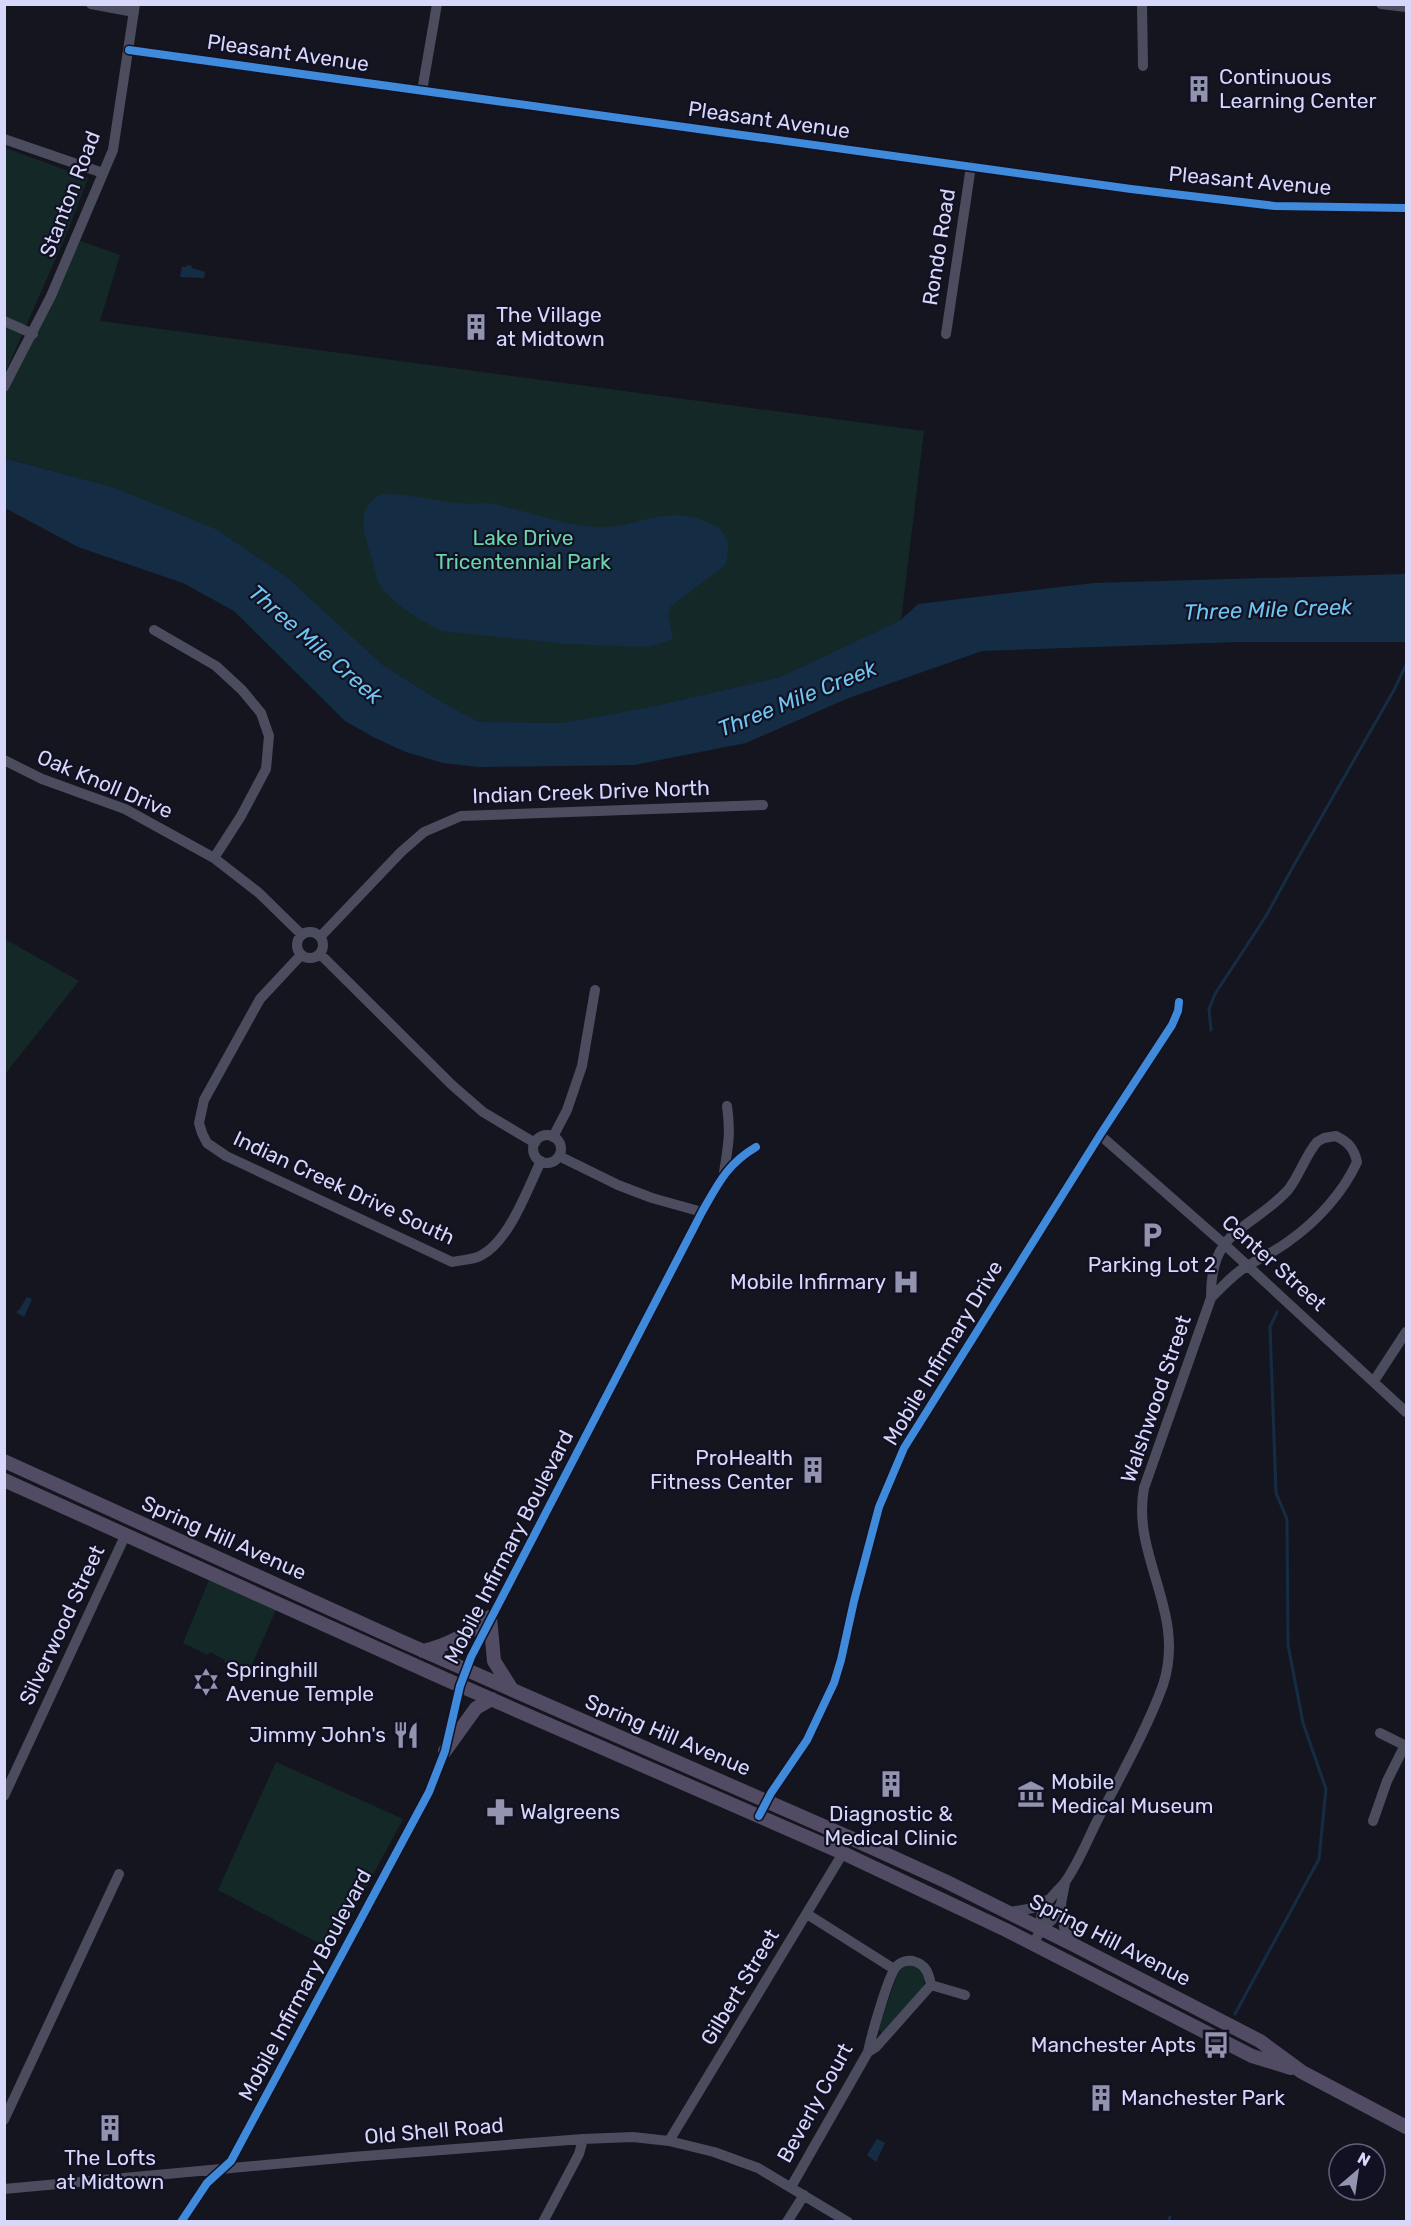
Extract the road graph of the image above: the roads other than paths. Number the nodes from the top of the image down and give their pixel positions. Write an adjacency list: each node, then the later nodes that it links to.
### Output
1 (91, 4): 6 (street)
2 (437, 4): 9 (street)
3 (1142, 4): 8 (street)
4 (1381, 4): 5 (street)
5 (1407, 7)
6 (134, 8): 7 (street, Stanton Road)
7 (129, 50): 9 (street, Pleasant Avenue); 12 (street, Stanton Road)
8 (1143, 66)
9 (422, 91): 11 (street, Pleasant Avenue)
10 (4, 139): 12 (street)
11 (971, 166): 13 (street, Pleasant Avenue); 16 (street, Rondo Road)
12 (103, 173): 15 (street, Stanton Road)
13 (1407, 208)
14 (4, 321): 15 (street)
15 (33, 334): 17 (street, Stanton Road)
16 (946, 334)
17 (4, 387)
18 (154, 630): 21 (street)
19 (4, 760): 21 (street, Oak Knoll Drive)
20 (763, 805): 23 (street, Indian Creek Drive North)
21 (214, 858): 22 (street, Oak Knoll Drive)
22 (302, 935): 23 (street); 25 (street)
23 (321, 936): 24 (street)
24 (320, 954): 25 (street); 31 (street)
25 (301, 955): 34 (street, Indian Creek Drive South)
26 (595, 990): 30 (street)
27 (1179, 1002): 29 (street, Mobile Infirmary Drive)
28 (727, 1106): 35 (street, Mobile Infirmary Boulevard)
29 (1100, 1135): 37 (street, Center Street); 56 (street, Mobile Infirmary Drive)
30 (553, 1137): 31 (street); 33 (street)
31 (535, 1143): 34 (street)
32 (756, 1147): 35 (street, Mobile Infirmary Boulevard)
33 (559, 1156): 34 (street); 36 (street)
34 (541, 1161)
35 (724, 1173): 36 (street, Mobile Infirmary Boulevard)
36 (702, 1212): 46 (street, Mobile Infirmary Boulevard)
37 (1224, 1244): 38 (street, Center Street); 38 (street, Walshwood Street); 39 (street, Walshwood Street)
38 (1248, 1265): 39 (street, Walshwood Street); 41 (street, Center Street)
39 (1211, 1298): 61 (street, Walshwood Street)
40 (1407, 1332): 41 (street)
41 (1374, 1382): 42 (street, Center Street)
42 (1407, 1412)
43 (4, 1461): 47 (main road, Spring Hill Avenue)
44 (4, 1480): 45 (main road, Spring Hill Avenue)
45 (125, 1536): 49 (main road, Spring Hill Avenue); 55 (street, Silverwood Street)
46 (490, 1617): 47 (main road); 48 (street, Mobile Infirmary Boulevard); 50 (main road)
47 (423, 1651): 48 (main road, Spring Hill Avenue)
48 (466, 1669): 49 (street, Mobile Infirmary Boulevard); 50 (main road, Spring Hill Avenue)
49 (460, 1686): 51 (main road, Spring Hill Avenue); 54 (street, Mobile Infirmary Boulevard)
50 (512, 1690): 56 (main road, Spring Hill Avenue)
51 (492, 1699): 54 (main road); 57 (main road, Spring Hill Avenue)
52 (1380, 1733): 53 (street)
53 (1406, 1746): 58 (street)
54 (445, 1751): 78 (street, Mobile Infirmary Boulevard)
55 (4, 1796)
56 (767, 1801): 57 (street, Mobile Infirmary Drive); 64 (main road, Spring Hill Avenue)
57 (759, 1816): 59 (main road, Spring Hill Avenue)
58 (1373, 1821)
59 (843, 1853): 65 (street, Gilbert Street); 67 (main road, Spring Hill Avenue)
60 (119, 1874): 74 (street)
61 (1065, 1882): 62 (street, Walshwood Street); 63 (street, Walshwood Street)
62 (1049, 1898): 64 (street, Walshwood Street); 66 (street, Walshwood Street)
63 (1061, 1904): 66 (street, Walshwood Street); 68 (street, Walshwood Street)
64 (1010, 1912): 66 (main road, Spring Hill Avenue)
65 (807, 1914): 69 (street); 77 (street, Gilbert Street)
66 (1042, 1928): 67 (street, Walshwood Street); 68 (main road, Spring Hill Avenue)
67 (1033, 1944): 73 (main road, Spring Hill Avenue)
68 (1072, 1944): 73 (main road, Spring Hill Avenue)
69 (894, 1969): 70 (street); 72 (street, Beverly Court)
70 (932, 1985): 71 (street); 72 (street)
71 (965, 1995)
72 (868, 2052): 80 (street, Beverly Court)
73 (1302, 2072): 75 (main road, Spring Hill Avenue)
74 (4, 2120)
75 (1405, 2122)
76 (583, 2139): 77 (street, Old Shell Road); 78 (street, Old Shell Road); 83 (street)
77 (669, 2140): 80 (street, Old Shell Road)
78 (222, 2169): 79 (street, Old Shell Road); 82 (street, Mobile Infirmary Boulevard)
79 (7, 2186)
80 (791, 2187): 81 (street, Old Shell Road)
81 (804, 2195): 84 (street); 85 (street, Old Shell Road)
82 (181, 2222)
83 (543, 2222)
84 (787, 2222)
85 (848, 2222)

